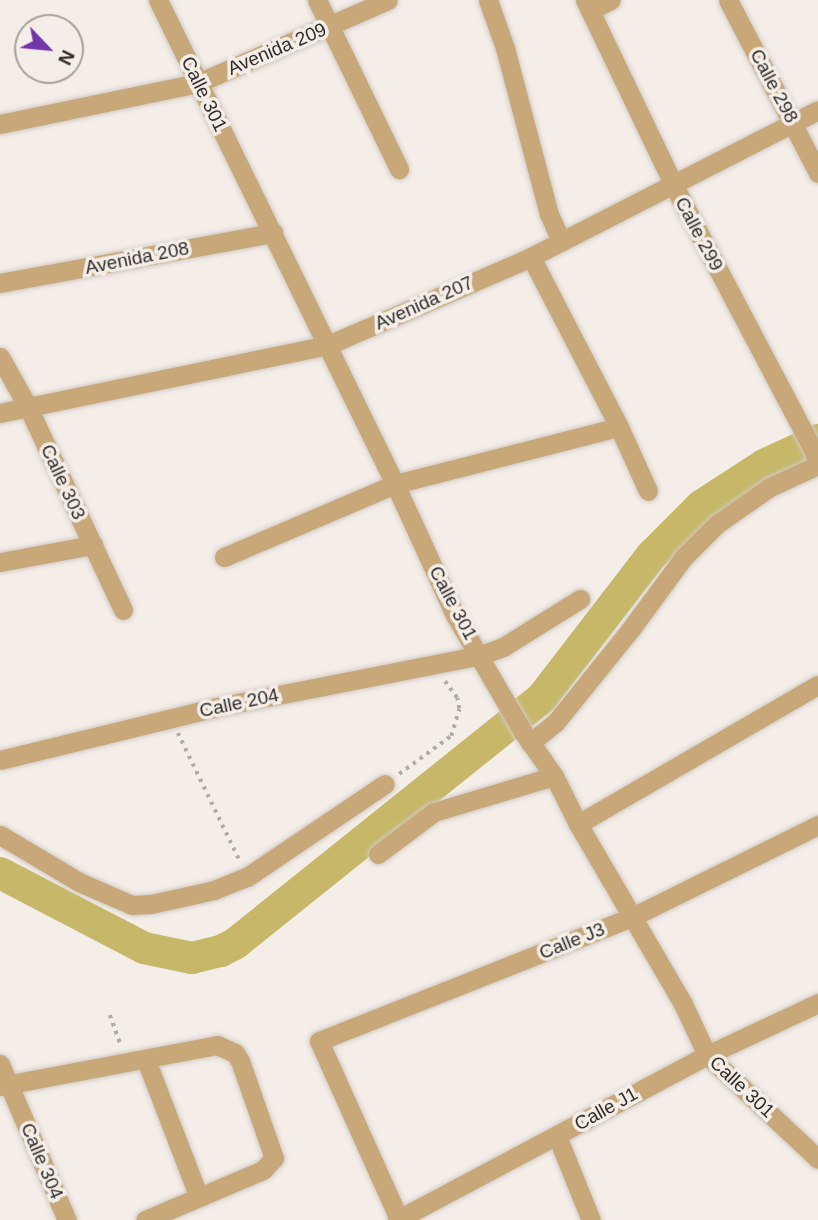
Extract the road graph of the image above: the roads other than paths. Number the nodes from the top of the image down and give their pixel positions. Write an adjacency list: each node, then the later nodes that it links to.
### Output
1 (158, 0): 9 (street, Calle 301)
2 (317, 0): 8 (street)
3 (388, 0): 8 (street, Avenida 209)
4 (488, 0): 17 (street)
5 (611, 0): 7 (street)
6 (728, 0): 11 (street, Calle 298)
7 (588, 5): 15 (street, Calle 299)
8 (331, 26): 9 (street, Avenida 209); 13 (street)
9 (198, 83): 12 (street, Avenida 209); 16 (street, Calle 301)
10 (818, 110): 11 (street, Avenida 207)
11 (793, 123): 14 (street, Calle 298); 15 (street, Avenida 207)
12 (0, 124)
13 (399, 169)
14 (818, 173)
15 (673, 184): 17 (street, Avenida 207); 25 (street, Calle 299)
16 (274, 233): 19 (street, Avenida 208); 20 (street, Calle 301)
17 (561, 241): 18 (street, Avenida 207)
18 (531, 257): 20 (street, Avenida 207); 24 (street)
19 (0, 283)
20 (328, 345): 22 (street, Avenida 207); 26 (street, Calle 301)
21 (0, 357): 22 (street, Calle 303)
22 (27, 407): 23 (street, Avenida 207); 28 (street, Calle 303)
23 (0, 412)
24 (619, 427): 26 (street); 27 (street)
25 (816, 459): 35 (street)
26 (395, 484): 29 (street); 33 (street, Calle 301)
27 (648, 491)
28 (93, 545): 30 (street); 32 (street, Calle 303)
29 (224, 557)
30 (0, 562)
31 (580, 599): 33 (street, Calle 204)
32 (123, 610)
33 (481, 655): 35 (street, Calle 301); 36 (street, Calle 204)
34 (818, 685): 39 (street)
35 (526, 738): 37 (street, Calle 301)
36 (0, 760)
37 (554, 776): 39 (street, Calle 301); 42 (street)
38 (385, 784): 41 (street)
39 (578, 824): 43 (street, Calle 301)
40 (818, 825): 43 (street, Calle J3)
41 (0, 835)
42 (378, 854)
43 (632, 918): 45 (street, Calle 301); 52 (street, Calle J3)
44 (818, 1003): 45 (street, Calle J1)
45 (707, 1055): 49 (street, Calle J1); 50 (street, Calle 301)
46 (137, 1062): 48 (street); 51 (street); 51 (street)
47 (0, 1064): 48 (street, Calle 304)
48 (5, 1085): 53 (street, Calle 304)
49 (557, 1136): 52 (street, Calle J1); 55 (street)
50 (818, 1159)
51 (199, 1197): 54 (street)
52 (398, 1219)
53 (67, 1220)
54 (145, 1220)
55 (591, 1220)

